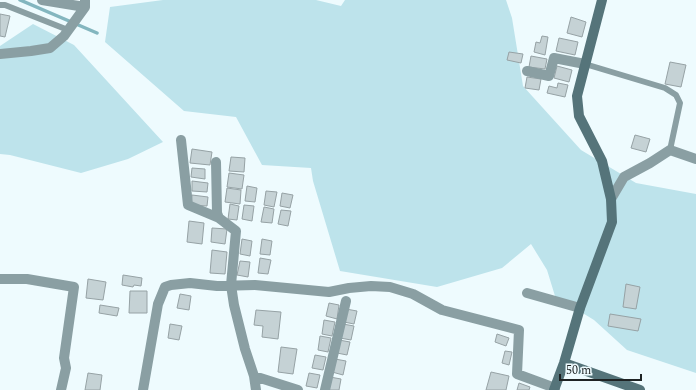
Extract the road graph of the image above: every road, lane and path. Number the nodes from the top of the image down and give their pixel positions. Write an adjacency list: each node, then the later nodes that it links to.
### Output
1 (42, 0): 3 (street)
2 (602, 0): 7 (street)
3 (85, 4): 5 (street)
4 (0, 5): 5 (lane)
5 (68, 30): 6 (street)
6 (0, 54)
7 (585, 64): 8 (street); 10 (lane); 13 (street)
8 (527, 71)
9 (181, 140): 14 (street)
10 (670, 150): 11 (street); 13 (street)
11 (696, 159)
12 (216, 162): 14 (street)
13 (611, 199): 19 (street)
14 (219, 218): 16 (street)
15 (0, 279): 23 (street)
16 (231, 285): 21 (street); 22 (street); 24 (street)
17 (527, 293): 19 (street)
18 (346, 301): 27 (street)
19 (580, 308): 20 (street)
20 (564, 363): 22 (street); 28 (street)
21 (254, 376): 25 (street); 26 (street)
22 (554, 389)
23 (61, 390)
24 (142, 390)
25 (256, 390)
26 (298, 390)
27 (325, 390)
28 (640, 390)

